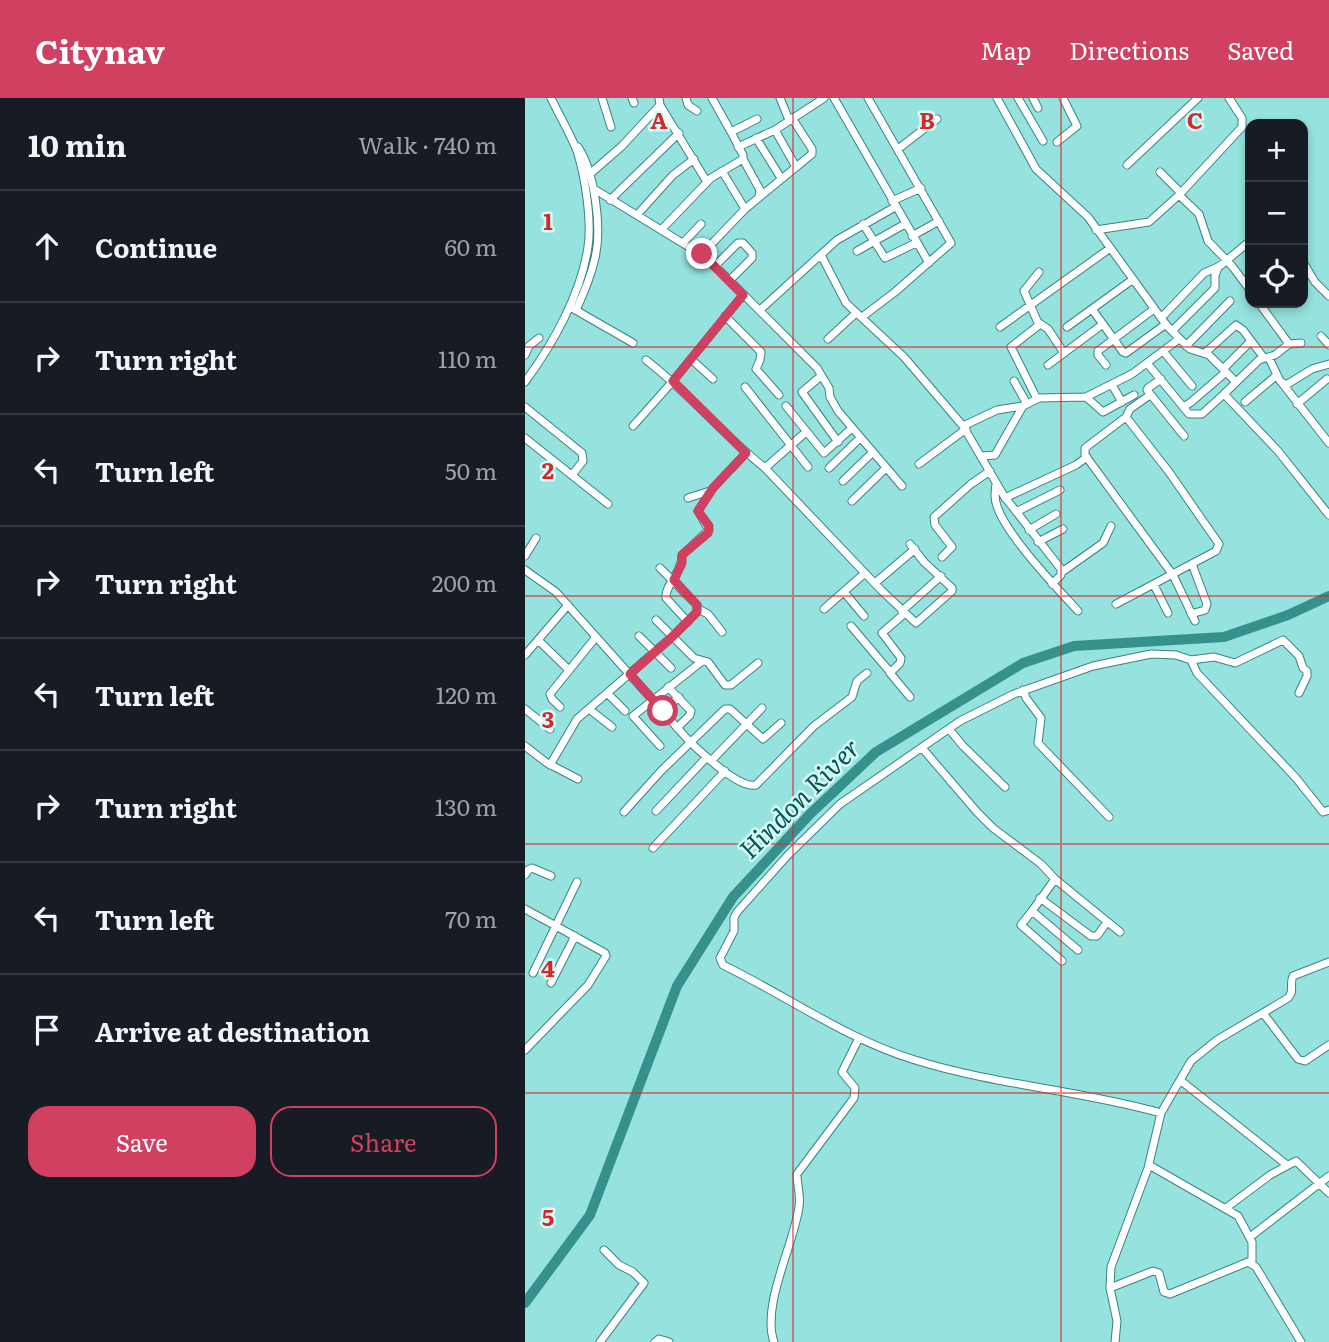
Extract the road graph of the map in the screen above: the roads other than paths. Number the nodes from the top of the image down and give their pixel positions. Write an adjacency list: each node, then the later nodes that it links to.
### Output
1 (551, 98): 21 (street)
2 (602, 98): 22 (street)
3 (686, 98): 17 (street)
4 (712, 98): 24 (street)
5 (780, 98): 19 (street)
6 (824, 98): 19 (street)
7 (834, 98): 45 (street)
8 (868, 98): 30 (street)
9 (997, 98): 53 (street)
10 (1018, 98): 27 (street)
11 (1033, 98): 16 (street)
12 (1063, 98): 28 (street)
13 (1198, 98): 33 (street)
14 (1229, 98): 42 (street)
15 (660, 101): 25 (street); 37 (street)
16 (1038, 108)
17 (697, 111)
18 (758, 119): 24 (street)
19 (791, 119): 23 (street); 34 (street)
20 (937, 119): 30 (street)
21 (565, 126): 37 (street); 74 (street)
22 (611, 127)
23 (775, 130): 26 (street); 34 (street)
24 (731, 132): 29 (street)
25 (679, 133): 31 (street); 44 (street)
26 (756, 138): 29 (street); 38 (street)
27 (1043, 141)
28 (1057, 142)
29 (738, 147): 32 (street)
30 (898, 149): 40 (street)
31 (694, 159): 39 (street); 47 (street)
32 (743, 159): 35 (street); 43 (street)
33 (1127, 165)
34 (796, 167): 38 (street)
35 (722, 171): 39 (street); 46 (street)
36 (1160, 172): 42 (street)
37 (591, 173): 41 (street)
38 (781, 178): 43 (street)
39 (707, 182): 52 (street)
40 (921, 188): 45 (street); 48 (street)
41 (594, 189): 44 (street); 74 (street)
42 (1180, 194): 53 (street); 62 (street)
43 (758, 198): 46 (street)
44 (610, 200): 47 (street)
45 (894, 204): 50 (street); 51 (street)
46 (745, 209): 60 (street)
47 (637, 215): 52 (street)
48 (939, 221): 54 (street); 63 (street)
49 (701, 224): 56 (street)
50 (863, 224): 55 (street); 61 (street)
51 (905, 224): 54 (street); 55 (street)
52 (661, 230): 56 (street)
53 (1096, 230): 58 (street)
54 (914, 239): 55 (street); 63 (street)
55 (873, 241): 59 (street)
56 (683, 243): 60 (street)
57 (1245, 245): 62 (street)
58 (1109, 249): 67 (street); 73 (street)
59 (857, 251)
60 (702, 254): 64 (street)
61 (821, 256): 78 (street); 79 (street)
62 (1223, 262): 69 (street); 81 (street); 86 (street)
63 (929, 263): 79 (street)
64 (715, 266): 68 (street); 68 (street)
65 (1308, 270): 71 (street)
66 (1039, 272): 73 (street)
67 (1132, 280): 76 (street); 77 (street)
68 (729, 281): 70 (street)
69 (1245, 285)
70 (743, 295): 78 (street); 80 (street)
71 (1329, 296)
72 (1230, 301): 97 (street)
73 (1030, 306): 82 (street); 84 (street)
74 (572, 308): 94 (street); 118 (street)
75 (1263, 308): 95 (street)
76 (1092, 309): 83 (street); 85 (street)
77 (1154, 309): 81 (street); 91 (street)
78 (760, 310): 112 (street)
79 (859, 315): 89 (street); 140 (street)
80 (725, 316): 103 (street); 125 (street)
81 (1163, 321): 86 (street); 91 (street)
82 (1039, 323): 99 (street); 129 (street)
83 (1103, 324): 91 (street); 99 (street)
84 (1000, 327)
85 (1067, 327)
86 (1172, 331): 90 (street)
87 (1321, 336): 96 (street)
88 (539, 338): 101 (street)
89 (828, 339)
90 (1179, 339): 97 (street); 98 (street)
91 (1114, 340): 108 (street)
92 (1251, 341): 100 (street); 102 (street); 110 (street)
93 (1301, 343): 95 (street)
94 (633, 344)
95 (1289, 344): 102 (street)
96 (1329, 345)
97 (1186, 346): 100 (street)
98 (1163, 351): 105 (street); 122 (street)
99 (1065, 353): 107 (street)
100 (1205, 353): 110 (street)
101 (525, 355)
102 (1266, 358): 111 (street); 119 (street)
103 (691, 359): 113 (street); 116 (street)
104 (646, 360): 116 (street)
105 (1147, 363): 114 (street); 121 (street)
106 (1329, 364): 109 (street)
107 (1048, 365)
108 (1105, 365)
109 (1318, 368): 115 (street); 120 (street)
110 (1224, 371): 119 (street); 136 (street)
111 (1277, 374): 120 (street); 131 (street)
112 (821, 376): 143 (street); 149 (street)
113 (713, 379)
114 (1161, 379): 127 (street); 136 (street)
115 (1328, 380): 132 (street)
116 (673, 381): 139 (street); 152 (street)
117 (1014, 381): 133 (street)
118 (525, 382)
119 (1236, 382): 124 (street)
120 (1282, 383): 132 (street)
121 (1112, 385): 128 (street); 130 (street)
122 (1192, 386)
123 (745, 387): 151 (street)
124 (1224, 394): 136 (street); 174 (street)
125 (779, 395)
126 (1134, 395): 130 (street)
127 (1150, 395): 138 (street); 146 (street)
128 (1086, 397): 129 (street); 137 (street)
129 (1037, 399): 133 (street)
130 (1122, 402): 137 (street)
131 (1244, 402)
132 (1297, 404): 145 (street)
133 (1025, 405): 140 (street); 154 (street)
134 (786, 406): 144 (street)
135 (525, 407): 162 (street)
136 (1183, 407)
137 (1103, 412): 141 (street)
138 (1126, 417): 141 (street); 184 (street)
139 (633, 426)
140 (964, 427): 154 (street); 156 (street)
141 (1112, 427): 155 (street)
142 (1329, 427): 145 (street)
143 (852, 429): 148 (street); 149 (street)
144 (807, 432): 149 (street); 151 (street)
145 (1322, 432): 150 (street)
146 (1184, 436)
147 (525, 438): 162 (street)
148 (860, 438): 153 (street); 159 (street)
149 (838, 442)
150 (1329, 443)
151 (790, 446): 157 (street); 158 (street)
152 (746, 453): 158 (street); 166 (street)
153 (872, 453): 160 (street); 163 (street)
154 (982, 456): 161 (street)
155 (1087, 457): 169 (street); 189 (street)
156 (919, 464)
157 (808, 467)
158 (765, 468): 188 (street)
159 (829, 468)
160 (886, 468): 165 (street); 170 (street)
161 (990, 471): 164 (street); 182 (street)
162 (572, 475): 171 (street)
163 (843, 481)
164 (996, 484): 169 (street); 183 (street)
165 (902, 486)
166 (711, 491): 168 (street); 191 (street)
167 (1060, 491): 172 (street)
168 (688, 498)
169 (1005, 498): 172 (street)
170 (852, 501)
171 (608, 504)
172 (1016, 512): 177 (street)
173 (1056, 514): 177 (street)
174 (1329, 515)
175 (1111, 526): 187 (street)
176 (1063, 528): 179 (street)
177 (1029, 530): 179 (street)
178 (536, 538): 181 (street)
179 (1038, 542): 180 (street)
180 (1047, 552): 183 (street); 187 (street)
181 (525, 556)
182 (942, 557)
183 (1033, 559): 193 (street)
184 (1192, 564): 189 (street); 189 (street)
185 (660, 568): 191 (street)
186 (525, 570): 197 (street)
187 (1062, 572): 193 (street)
188 (865, 573): 192 (street); 195 (street)
189 (1173, 575): 194 (street)
190 (941, 576): 192 (street); 201 (street); 201 (street)
191 (674, 580): 198 (street); 205 (street)
192 (875, 583): 201 (street)
193 (1052, 584): 200 (street)
194 (1154, 585): 196 (street); 202 (street)
195 (844, 592): 199 (street); 203 (street)
196 (1116, 604)
197 (568, 605): 209 (street); 211 (street)
198 (698, 609): 205 (street); 207 (street)
199 (824, 609)
200 (1078, 611)
201 (904, 612): 219 (street)
202 (1168, 613)
203 (864, 616)
204 (656, 620): 210 (street)
205 (688, 622): 210 (street)
206 (851, 626): 219 (street)
207 (722, 632)
208 (639, 636): 212 (street)
209 (596, 637): 218 (street); 221 (street)
210 (672, 637): 212 (street); 215 (street)
211 (538, 640): 213 (street); 218 (street)
212 (655, 653): 217 (street); 221 (street)
213 (525, 655)
214 (1191, 660): 223 (street); 225 (street); 250 (street)
215 (701, 662): 216 (street); 222 (street)
216 (758, 663)
217 (671, 668)
218 (569, 670): 229 (street)
219 (890, 672): 227 (street)
220 (867, 673): 247 (street)
221 (630, 674): 224 (street); 228 (street)
222 (668, 687): 226 (street); 228 (street)
223 (1023, 690): 240 (street); 253 (street)
224 (607, 693): 231 (street); 232 (street)
225 (1299, 693)
226 (679, 697): 233 (street); 238 (street)
227 (909, 697)
228 (654, 700): 233 (street); 243 (street)
229 (561, 708)
230 (762, 708): 236 (street)
231 (589, 709): 237 (street); 246 (street)
232 (625, 711)
233 (663, 711): 238 (street)
234 (527, 714): 239 (street)
235 (781, 723): 236 (street)
236 (746, 724): 241 (street); 245 (street)
237 (612, 727)
238 (677, 728): 241 (street)
239 (551, 729)
240 (949, 729): 244 (street); 249 (street)
241 (690, 742): 245 (street); 252 (street)
242 (525, 746): 246 (street)
243 (660, 746)
244 (923, 749): 257 (street); 272 (street)
245 (709, 759): 247 (street); 251 (street)
246 (550, 765): 248 (street)
247 (725, 771): 254 (street)
248 (578, 779)
249 (1005, 787)
250 (1329, 810)
251 (656, 811)
252 (624, 812)
253 (1109, 817)
254 (653, 848)
255 (525, 875): 256 (street)
256 (551, 876)
257 (1055, 879): 259 (street); 262 (street)
258 (577, 882): 263 (street)
259 (1040, 898): 261 (street); 262 (street)
260 (525, 909): 263 (street)
261 (1032, 911): 266 (street); 267 (street)
262 (1107, 922): 264 (street)
263 (556, 925): 265 (street); 269 (street)
264 (1120, 932)
265 (575, 936): 270 (street); 274 (street)
266 (1078, 950)
267 (1062, 961)
268 (1328, 964): 271 (street)
269 (533, 973)
270 (551, 983)
271 (1263, 1013): 273 (street); 275 (street)
272 (859, 1038): 276 (street); 290 (street)
273 (1329, 1045)
274 (525, 1050)
275 (1180, 1080): 276 (street); 278 (street)
276 (1161, 1112): 277 (street)
277 (1149, 1165): 282 (street); 286 (street)
278 (1287, 1165): 280 (street); 282 (street)
279 (1329, 1176): 280 (street)
280 (1319, 1184): 281 (street); 283 (street)
281 (1329, 1193)
282 (1226, 1208): 283 (street)
283 (1250, 1237): 285 (street)
284 (604, 1250): 287 (street)
285 (1252, 1264): 286 (street); 292 (street)
286 (1110, 1288): 291 (street)
287 (600, 1342)
288 (655, 1342): 289 (street)
289 (669, 1342)
290 (773, 1342)
291 (1115, 1342)
292 (1301, 1342)

